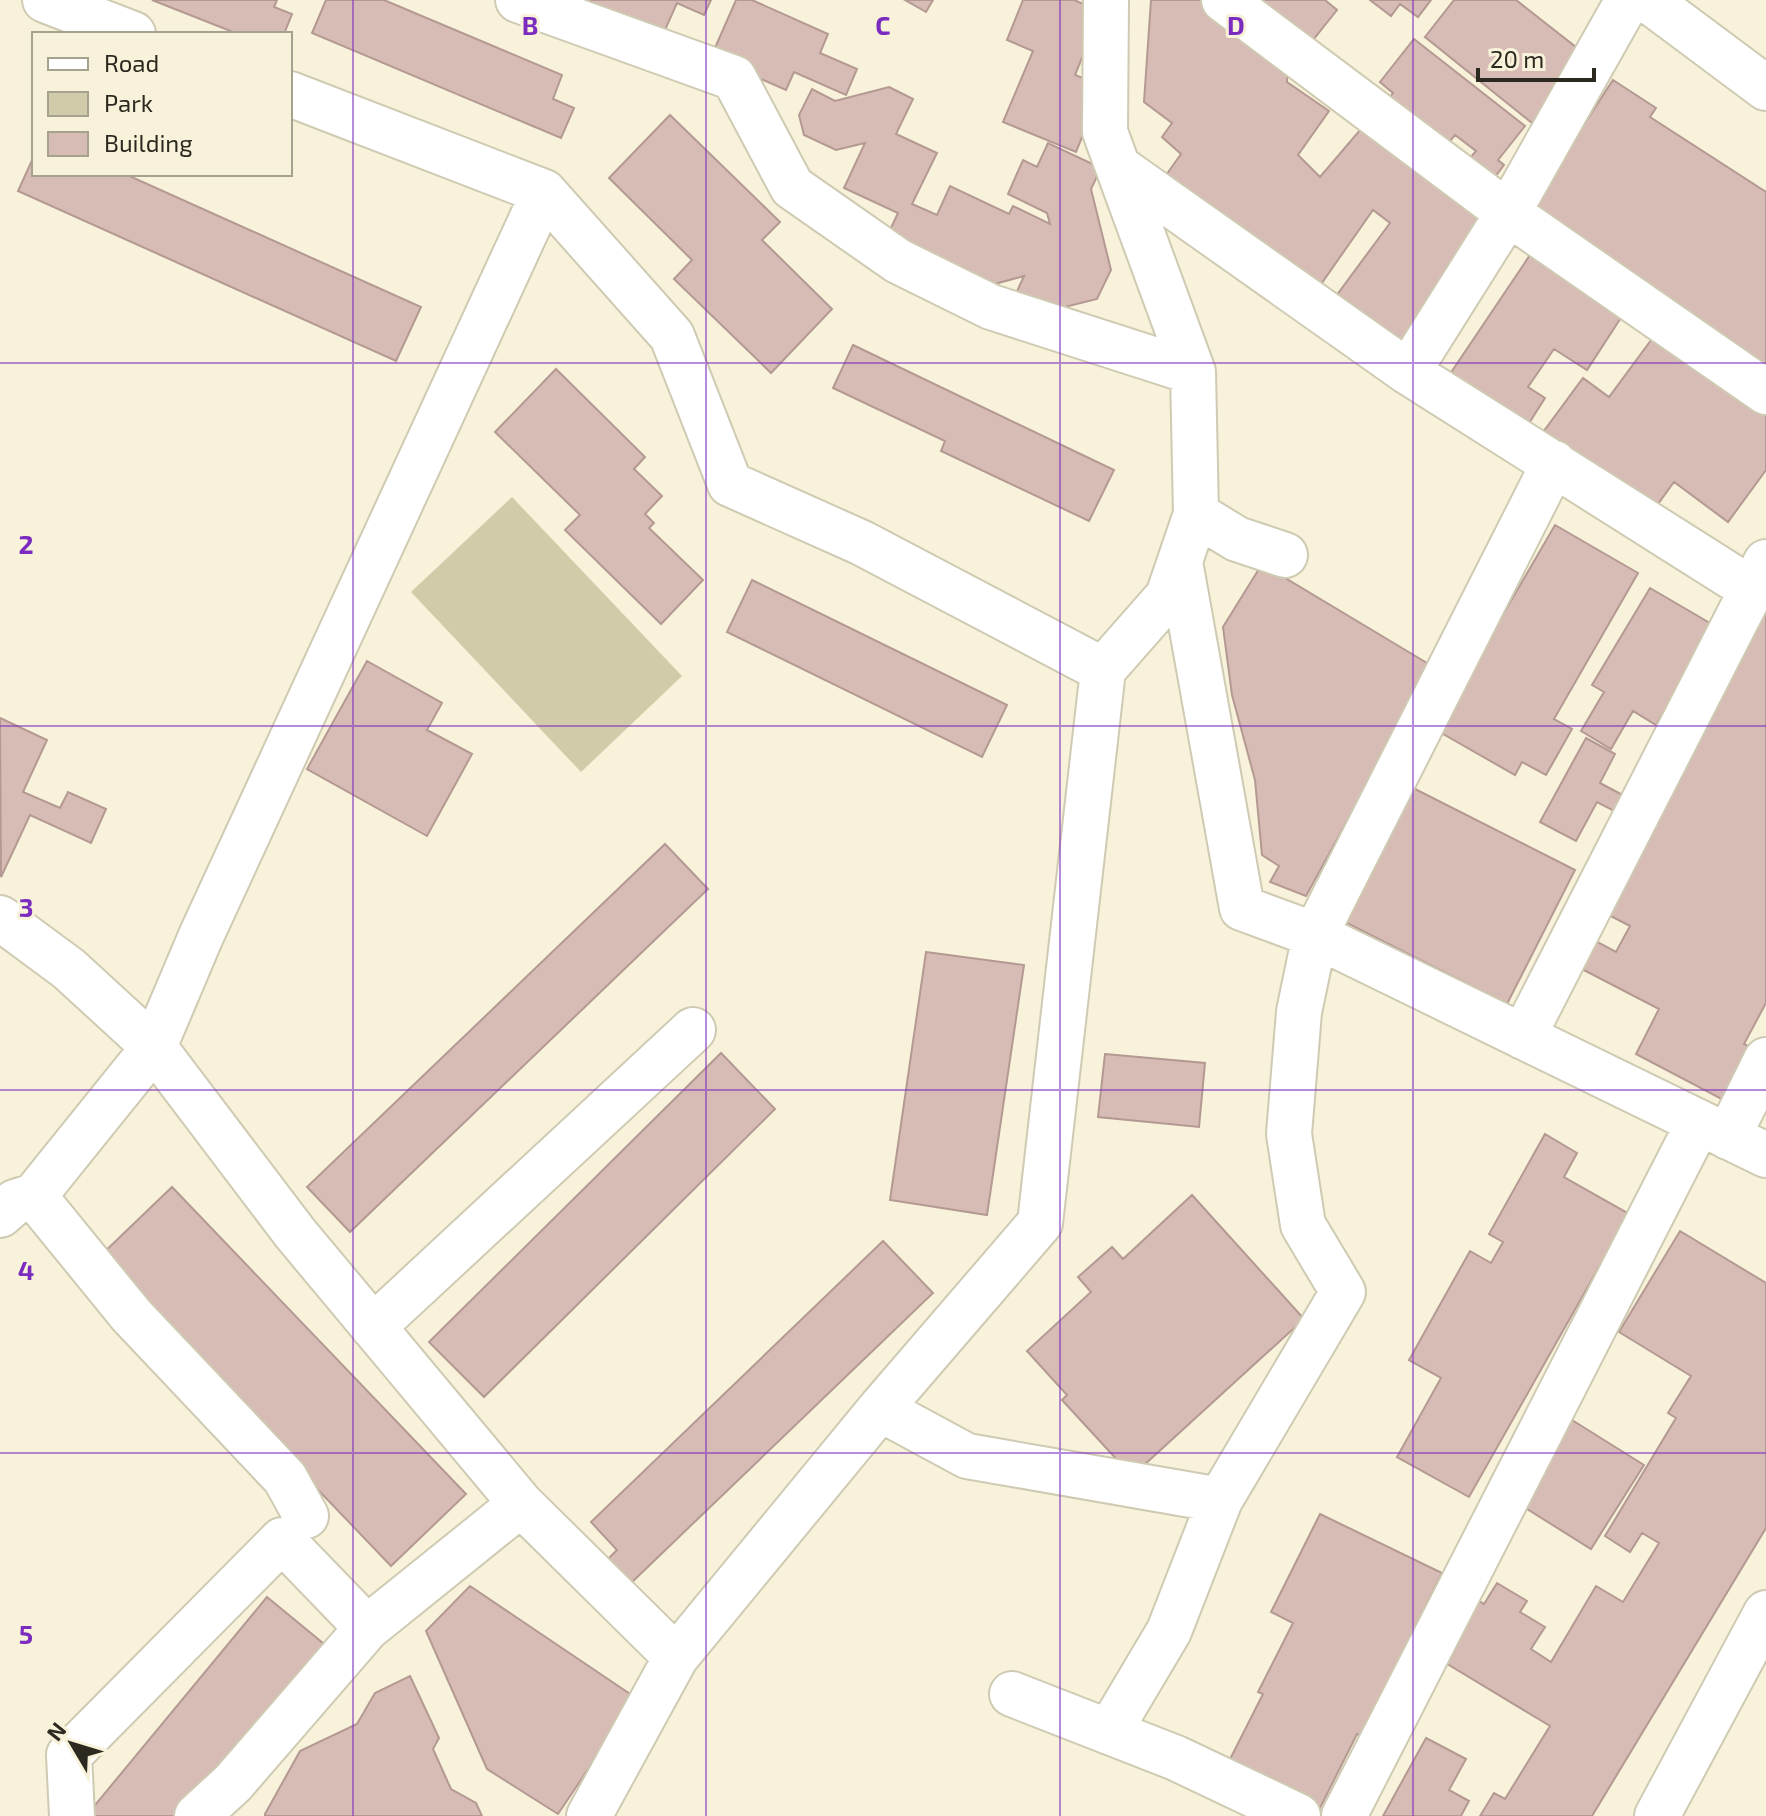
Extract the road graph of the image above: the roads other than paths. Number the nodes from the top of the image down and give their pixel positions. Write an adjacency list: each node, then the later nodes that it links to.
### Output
1 (45, 0): 7 (street)
2 (518, 0): 13 (street)
3 (1106, 0): 10 (street)
4 (1224, 0): 12 (street)
5 (1628, 0): 12 (street)
6 (1648, 0): 8 (street)
7 (128, 32)
8 (1766, 88)
9 (292, 95): 11 (street)
10 (1118, 167): 13 (street); 14 (street)
11 (544, 192): 21 (street); 26 (street)
12 (1508, 213): 14 (street); 15 (street)
13 (1193, 372): 17 (street)
14 (1408, 372): 16 (street)
15 (1766, 392)
16 (1554, 463): 20 (street); 23 (street)
17 (1196, 514): 18 (street); 19 (street)
18 (1285, 555)
19 (1180, 562): 21 (street); 23 (street)
20 (1759, 575): 25 (street)
21 (1103, 670): 31 (street)
22 (0, 918): 26 (street)
23 (1315, 935): 25 (street); 32 (street)
24 (693, 1030): 30 (street)
25 (1523, 1037): 28 (street)
26 (154, 1047): 29 (street); 30 (street)
27 (1766, 1060): 28 (street)
28 (1731, 1138): 44 (street)
29 (17, 1206): 34 (street)
30 (373, 1327): 33 (street)
31 (880, 1409): 32 (street); 37 (street)
32 (1220, 1500): 39 (street)
33 (521, 1504): 36 (street); 37 (street)
34 (306, 1516)
35 (1766, 1613): 45 (street)
36 (367, 1628): 40 (street); 41 (street)
37 (676, 1657): 42 (street)
38 (1012, 1694): 39 (street)
39 (1109, 1732): 43 (street)
40 (72, 1816)
41 (197, 1816)
42 (589, 1816)
43 (1298, 1816)
44 (1344, 1816)
45 (1657, 1816)

